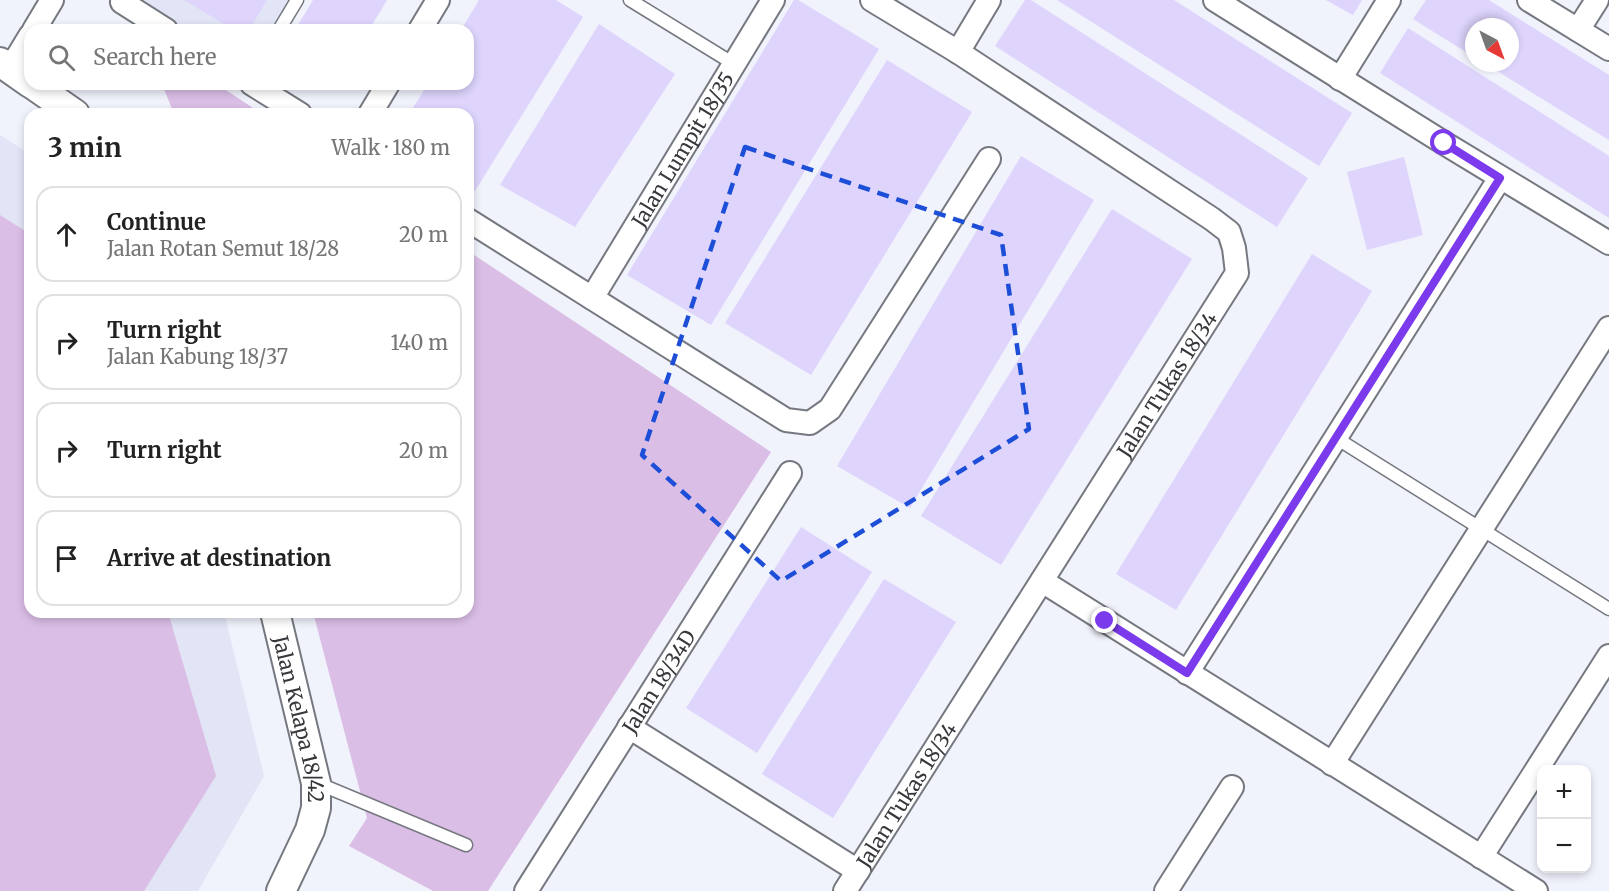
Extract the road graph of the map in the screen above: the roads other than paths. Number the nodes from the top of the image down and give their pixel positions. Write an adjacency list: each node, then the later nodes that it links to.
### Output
1 (52, 0): 13 (street)
2 (297, 0): 15 (lane)
3 (438, 0): 16 (street)
4 (630, 0): 21 (lane)
5 (773, 0): 21 (street, Jalan Lumpit 18/35)
6 (872, 0): 19 (street, Jalan Tukas 18/34)
7 (989, 0): 19 (street)
8 (1215, 0): 23 (street)
9 (1389, 0): 23 (street)
10 (1529, 0): 17 (street)
11 (1597, 0): 17 (street)
12 (122, 1): 14 (street)
13 (38, 24)
14 (157, 24)
15 (283, 24)
16 (424, 24)
17 (1578, 30): 18 (street)
18 (1609, 49)
19 (958, 52): 39 (street, Jalan Tukas 18/34)
20 (24, 55): 22 (street)
21 (734, 64): 34 (street, Jalan Lumpit 18/35)
22 (18, 74)
23 (1340, 80): 31 (street)
24 (41, 90): 27 (street)
25 (262, 90): 28 (street)
26 (384, 90): 29 (street)
27 (66, 108)
28 (290, 108)
29 (374, 108)
30 (989, 159): 34 (street)
31 (1500, 178): 33 (street); 36 (street)
32 (474, 224): 34 (street)
33 (1609, 243)
34 (592, 298)
35 (1609, 328): 38 (street)
36 (1336, 438): 38 (lane); 43 (street)
37 (790, 473): 44 (street, Jalan 18/34D)
38 (1481, 529): 40 (lane); 45 (street)
39 (1042, 581): 43 (street); 50 (street, Jalan Tukas 18/34)
40 (1609, 609)
41 (276, 618): 46 (street, Jalan Kelapa 18/42)
42 (1609, 656): 49 (street)
43 (1187, 673): 45 (street)
44 (629, 727): 50 (street); 52 (street, Jalan 18/34D)
45 (1332, 764): 49 (street)
46 (316, 783): 48 (lane); 51 (street, Jalan Kelapa 18/42)
47 (1232, 787): 54 (street)
48 (466, 845)
49 (1481, 857): 55 (street)
50 (858, 871): 53 (street, Jalan Tukas 18/34)
51 (281, 891)
52 (525, 891)
53 (845, 891)
54 (1166, 891)
55 (1536, 891)

